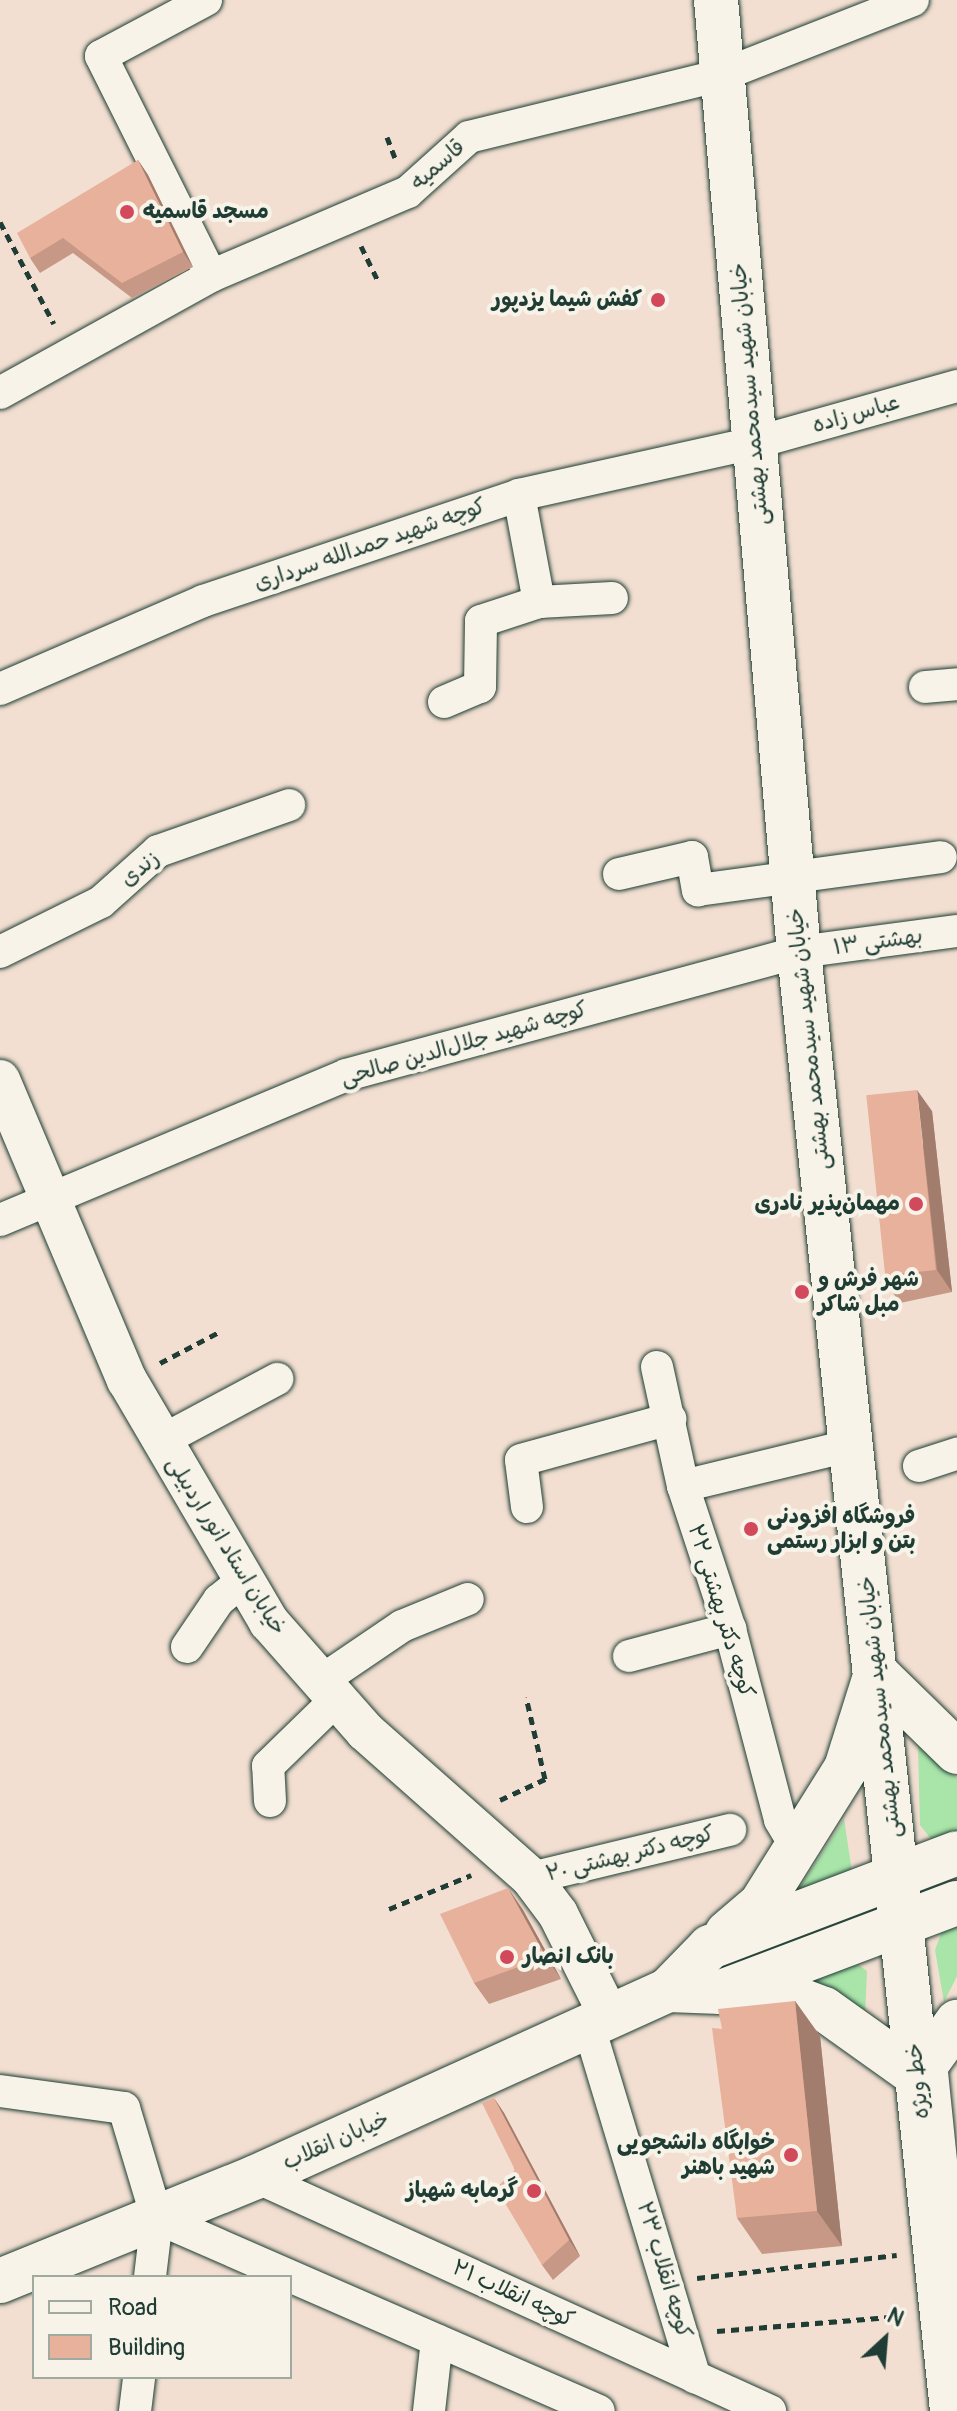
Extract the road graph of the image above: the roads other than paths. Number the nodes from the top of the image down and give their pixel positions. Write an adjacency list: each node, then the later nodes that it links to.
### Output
1 (206, 0): 5 (street)
2 (716, 0): 4 (main road, خیابان شهید سیدمحمد بهشتی)
3 (913, 0): 4 (street, قاسمیه)
4 (722, 75): 5 (street, قاسمیه); 8 (main road, خیابان شهید سیدمحمد بهشتی)
5 (211, 276): 7 (street, قاسمیه)
6 (957, 386): 8 (street, عباس زاده)
7 (0, 393)
8 (754, 443): 9 (street, کوچه شهید حمدالله سرداری); 19 (main road, خیابان شهید سیدمحمد بهشتی)
9 (519, 495): 11 (street); 14 (street, کوچه شهید حمدالله سرداری)
10 (612, 598): 11 (street)
11 (539, 602): 15 (street)
12 (957, 684): 13 (street)
13 (925, 687)
14 (0, 689)
15 (444, 702)
16 (289, 805): 21 (street, زندی)
17 (941, 857): 19 (street)
18 (619, 874): 19 (street)
19 (792, 877): 22 (main road, خیابان شهید سیدمحمد بهشتی)
20 (957, 931): 22 (street, بهشتی ۱۳)
21 (0, 952)
22 (799, 952): 24 (street, کوچه شهید جلال‌الدین صالحی); 30 (main road, خیابان شهید سیدمحمد بهشتی)
23 (0, 1080): 24 (street, خیابان استاد انور اردبیلی)
24 (51, 1204): 25 (street, کوچه شهید جلال‌الدین صالحی); 29 (street, خیابان استاد انور اردبیلی)
25 (0, 1220)
26 (657, 1367): 28 (street, کوچه دکتر بهشتی ۲۲)
27 (277, 1379): 29 (street)
28 (670, 1419): 33 (street, کوچه دکتر بهشتی ۲۲); 34 (street)
29 (161, 1441): 35 (street, خیابان استاد انور اردبیلی)
30 (852, 1445): 33 (street); 40 (main road, خیابان شهید سیدمحمد بهشتی)
31 (957, 1454): 32 (street)
32 (919, 1466)
33 (683, 1486): 37 (street, کوچه دکتر بهشتی ۲۲)
34 (527, 1507)
35 (244, 1580): 38 (street); 41 (street, خیابان استاد انور اردبیلی)
36 (468, 1599): 41 (street)
37 (730, 1629): 39 (street); 45 (street, کوچه دکتر بهشتی ۲۲)
38 (187, 1647)
39 (629, 1656)
40 (876, 1673): 42 (main road); 45 (main road); 48 (main road, خیابان شهید سیدمحمد بهشتی)
41 (329, 1690): 43 (street); 47 (street, خیابان استاد انور اردبیلی)
42 (957, 1752)
43 (270, 1801)
44 (730, 1830): 47 (street, کوچه دکتر بهشتی ۲۰)
45 (798, 1850): 50 (main road)
46 (957, 1853): 48 (main road)
47 (521, 1868): 54 (street, خیابان استاد انور اردبیلی)
48 (896, 1877): 49 (main road, خیابان شهید سیدمحمد بهشتی); 50 (main road)
49 (926, 1915): 51 (lane); 53 (main road); 55 (main road, خیابان شهید سیدمحمد بهشتی)
50 (710, 1947): 52 (main road)
51 (926, 1971)
52 (668, 1990): 53 (main road); 54 (main road, خیابان انقلاب)
53 (721, 1992): 55 (main road)
54 (599, 2022): 57 (main road, خیابان انقلاب); 65 (street, کوچه انقلاب ۲۳)
55 (937, 2044): 59 (main road, خیابان شهید سیدمحمد بهشتی)
56 (0, 2091): 58 (street)
57 (256, 2177): 58 (main road, خیابان انقلاب); 65 (street, کوچه انقلاب ۲۱)
58 (157, 2218): 60 (street); 61 (street); 63 (main road, خیابان انقلاب)
59 (946, 2245): 71 (main road, خیابان شهید سیدمحمد بهشتی)
60 (150, 2275)
61 (288, 2275)
62 (292, 2277): 64 (street)
63 (0, 2281)
64 (437, 2340): 68 (street); 69 (street)
65 (695, 2377): 70 (street, کوچه انقلاب ۲۱)
66 (139, 2379): 67 (street)
67 (135, 2411)
68 (429, 2411)
69 (599, 2411)
70 (770, 2411)
71 (952, 2411)

